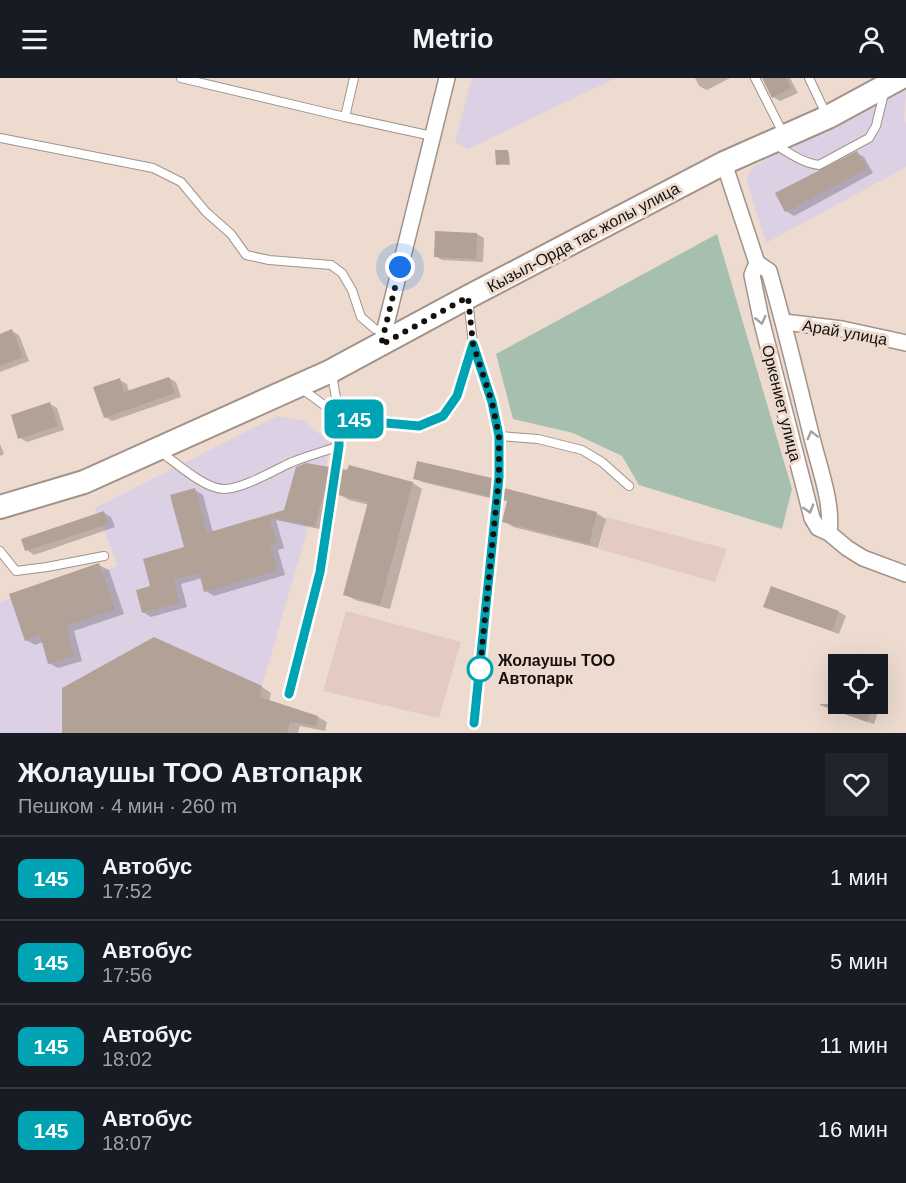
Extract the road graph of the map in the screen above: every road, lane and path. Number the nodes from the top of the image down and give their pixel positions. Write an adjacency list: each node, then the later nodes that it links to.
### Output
1 (181, 78): 7 (lane)
2 (354, 78): 7 (lane)
3 (447, 78): 9 (street)
4 (755, 78): 11 (lane)
5 (809, 78): 8 (lane)
6 (898, 82): 8 (main road, Кызыл-Орда тас жолы улица); 11 (lane)
7 (345, 117): 9 (lane)
8 (828, 117): 11 (main road, Кызыл-Орда тас жолы улица)
9 (432, 136): 16 (street)
10 (0, 138): 16 (lane)
11 (778, 139): 12 (main road, Кызыл-Орда тас жолы улица)
12 (724, 163): 13 (street, Оркениет улица); 14 (main road, Кызыл-Орда тас жолы улица)
13 (757, 263): 15 (street, Оркениет улица); 27 (street, Оркениет улица, one-way to 27)
14 (468, 297): 16 (main road, Кызыл-Орда тас жолы улица); 17 (lane)
15 (784, 322): 18 (street, Арай улица); 27 (street, Оркениет улица, one-way to 15)
16 (382, 339): 19 (main road, Кызыл-Орда тас жолы улица)
17 (473, 344): 21 (lane); 22 (lane)
18 (906, 344)
19 (331, 371): 20 (main road, Кызыл-Орда тас жолы улица); 21 (lane)
20 (299, 386): 21 (lane); 24 (main road, Кызыл-Орда тас жолы улица)
21 (339, 416): 23 (lane)
22 (499, 436): 25 (lane); 32 (lane)
23 (339, 446): 24 (lane); 31 (lane)
24 (158, 449): 26 (main road, Кызыл-Орда тас жолы улица)
25 (629, 486)
26 (1, 509)
27 (829, 533): 30 (street, Оркениет улица)
28 (0, 551): 29 (lane)
29 (104, 556)
30 (906, 574)
31 (289, 694)
32 (474, 723)

